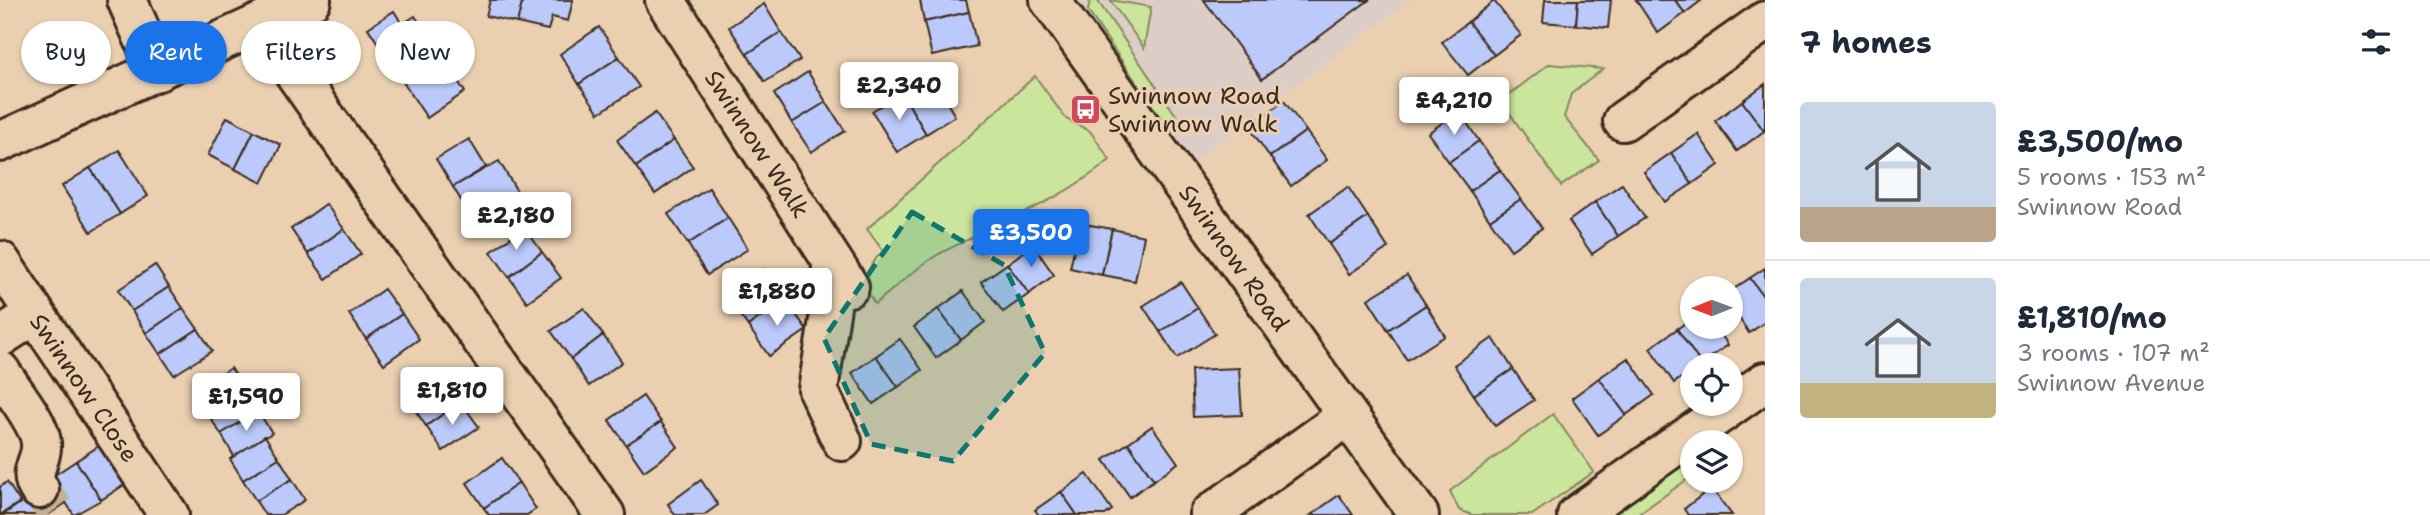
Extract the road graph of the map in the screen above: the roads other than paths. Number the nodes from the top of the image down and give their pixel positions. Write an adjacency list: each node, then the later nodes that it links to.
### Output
1 (127, 0): 5 (street)
2 (311, 0): 6 (street)
3 (665, 0): 18 (street, Swinnow Walk)
4 (1050, 0): 17 (street, Swinnow Road)
5 (136, 21)
6 (266, 21)
7 (1765, 21): 10 (street)
8 (129, 84): 11 (street)
9 (302, 84): 21 (street)
10 (1623, 121)
11 (0, 142)
12 (0, 261): 13 (street, Swinnow Close)
13 (35, 314): 14 (street); 20 (street, Swinnow Close)
14 (0, 337)
15 (0, 371): 19 (street)
16 (1765, 382): 24 (street)
17 (1346, 417): 22 (street); 23 (street, Swinnow Road)
18 (842, 441)
19 (50, 505)
20 (169, 515)
21 (605, 515)
22 (1209, 515)
23 (1419, 515)
24 (1577, 515)

